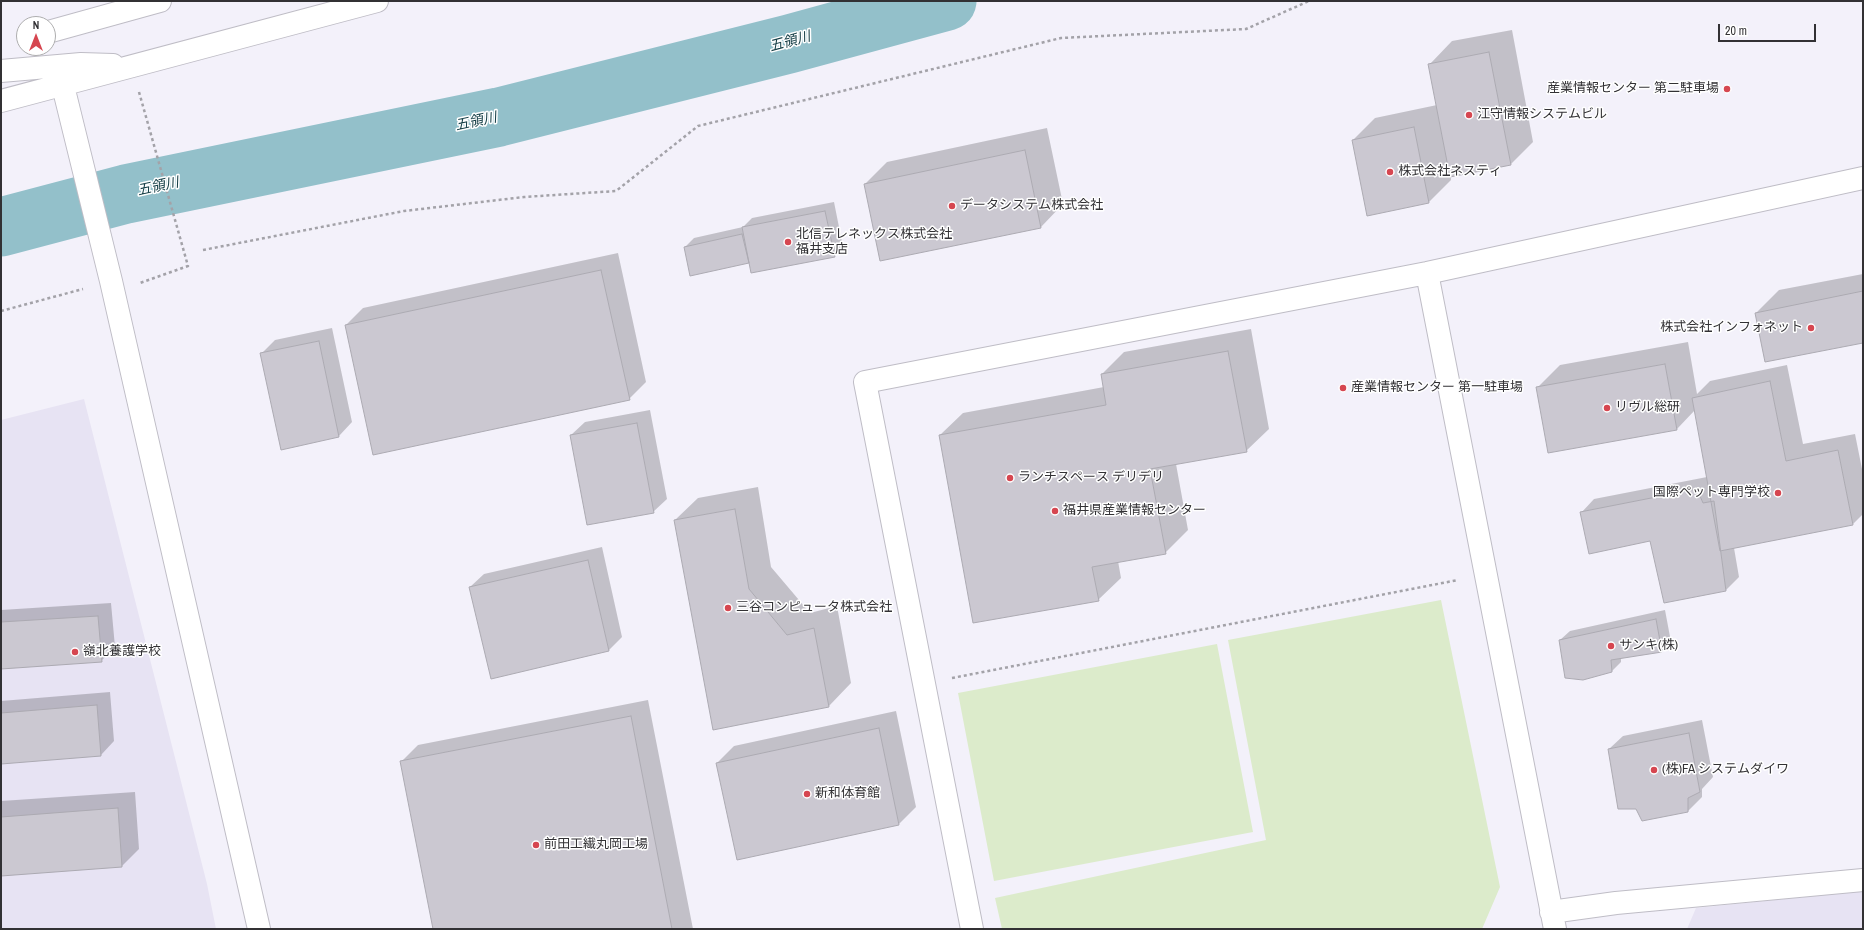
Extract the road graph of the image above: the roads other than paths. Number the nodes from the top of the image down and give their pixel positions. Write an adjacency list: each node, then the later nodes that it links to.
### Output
1 (160, 1): 3 (street)
2 (377, 1): 4 (street)
3 (56, 30)
4 (132, 66): 5 (street); 6 (street)
5 (1, 71)
6 (62, 86): 7 (street); 12 (street)
7 (1, 101)
8 (1863, 178): 9 (street)
9 (1427, 273): 11 (street); 13 (street)
10 (1863, 880): 11 (street)
11 (1553, 920)
12 (259, 929)
13 (972, 929)

